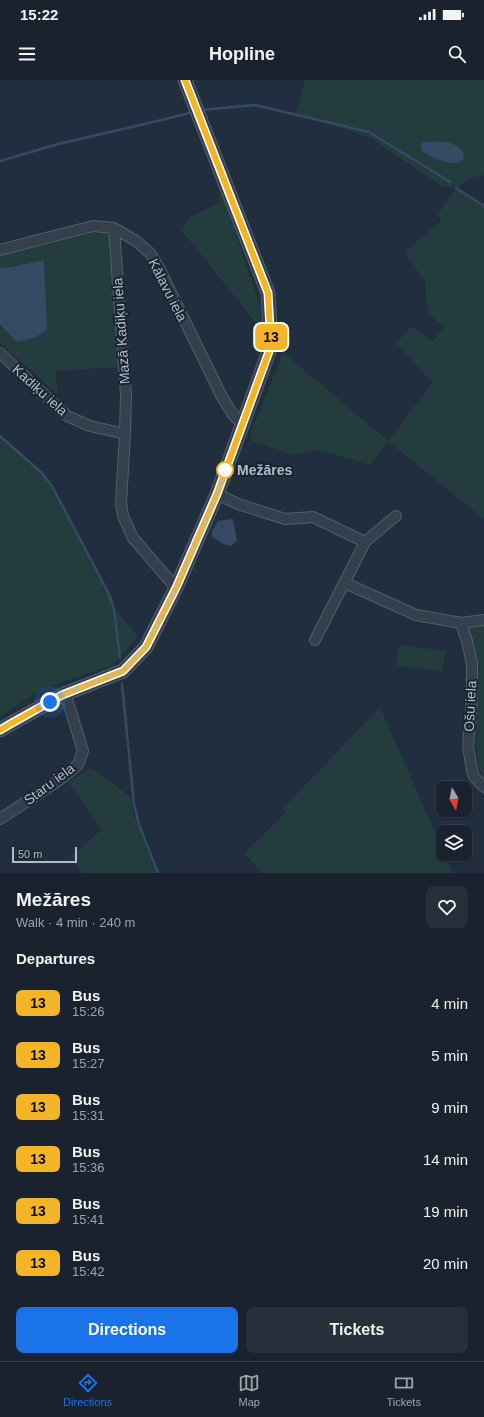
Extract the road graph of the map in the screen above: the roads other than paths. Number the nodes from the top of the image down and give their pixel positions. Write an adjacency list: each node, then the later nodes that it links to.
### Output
1 (185, 80): 5 (street)
2 (114, 228): 3 (street, Kālavu iela); 5 (street, Kālavu iela); 6 (street, Mazā Kadiķu iela)
3 (0, 250)
4 (0, 353): 6 (street, Kadiķu iela)
5 (242, 424): 7 (street)
6 (125, 434): 11 (street)
7 (217, 494): 9 (street); 11 (street)
8 (396, 516): 9 (street)
9 (365, 542): 10 (street)
10 (345, 583): 13 (street); 14 (street)
11 (176, 588): 15 (street)
12 (484, 620): 13 (street)
13 (461, 623): 17 (street, Ošu iela)
14 (315, 640)
15 (62, 695): 16 (street); 18 (street, Staru iela)
16 (0, 730)
17 (484, 786)
18 (0, 819)

